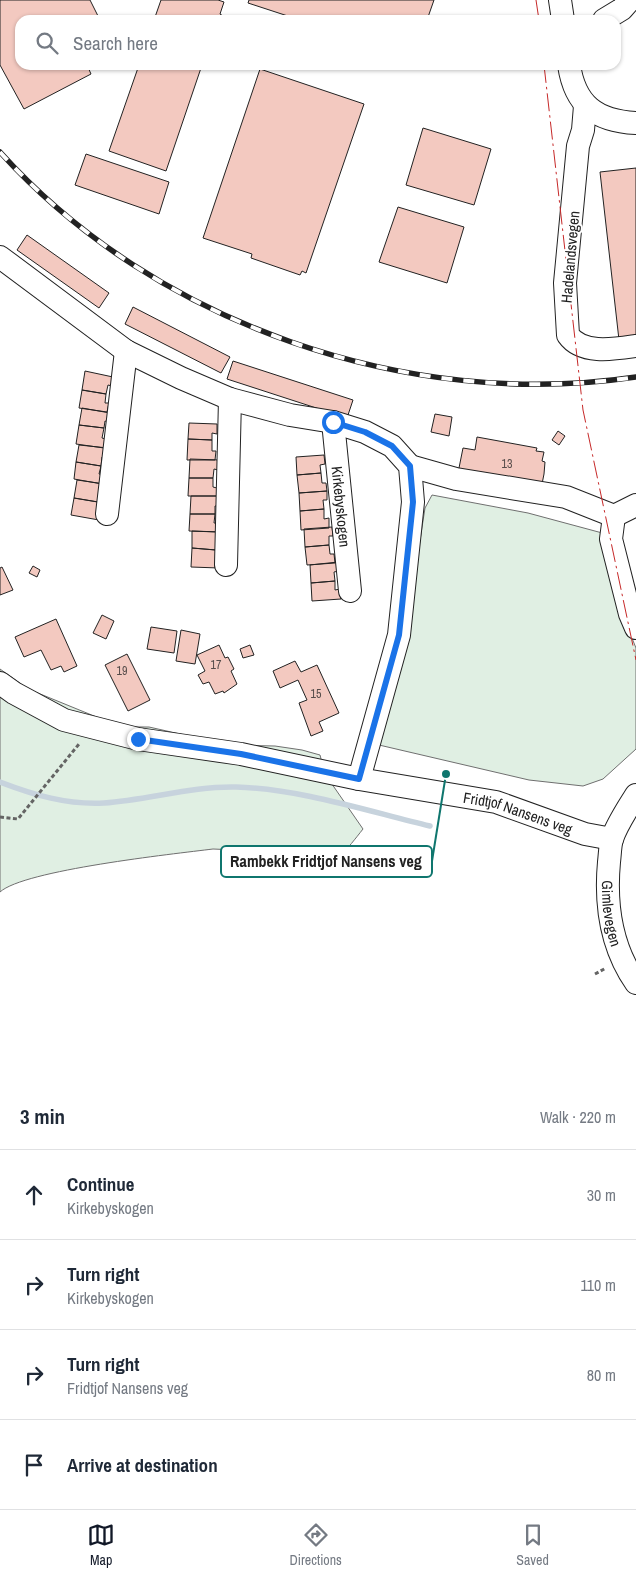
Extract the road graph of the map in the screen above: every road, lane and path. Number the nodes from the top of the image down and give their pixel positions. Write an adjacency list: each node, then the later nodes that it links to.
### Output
1 (560, 0): 3 (street)
2 (630, 0): 4 (street)
3 (562, 15)
4 (612, 15)
5 (570, 70): 6 (street)
6 (585, 106): 7 (street); 9 (street, Hadelandsvegen)
7 (636, 123)
8 (0, 257): 10 (street)
9 (636, 346)
10 (126, 351): 11 (street); 15 (street)
11 (230, 398): 12 (street); 17 (street)
12 (333, 422): 13 (street); 18 (street, Kirkebyskogen)
13 (410, 466): 16 (street); 22 (street)
14 (636, 505): 16 (street)
15 (108, 514)
16 (614, 516): 19 (street)
17 (226, 565)
18 (350, 591)
19 (636, 628)
20 (0, 683): 21 (street, Fridtjof Nansens veg)
21 (88, 726): 22 (street, Fridtjof Nansens veg); 24 (path)
22 (359, 779): 25 (street, Fridtjof Nansens veg)
23 (636, 794): 25 (street)
24 (0, 817)
25 (612, 839): 26 (street, Gimlevegen)
26 (636, 982)

